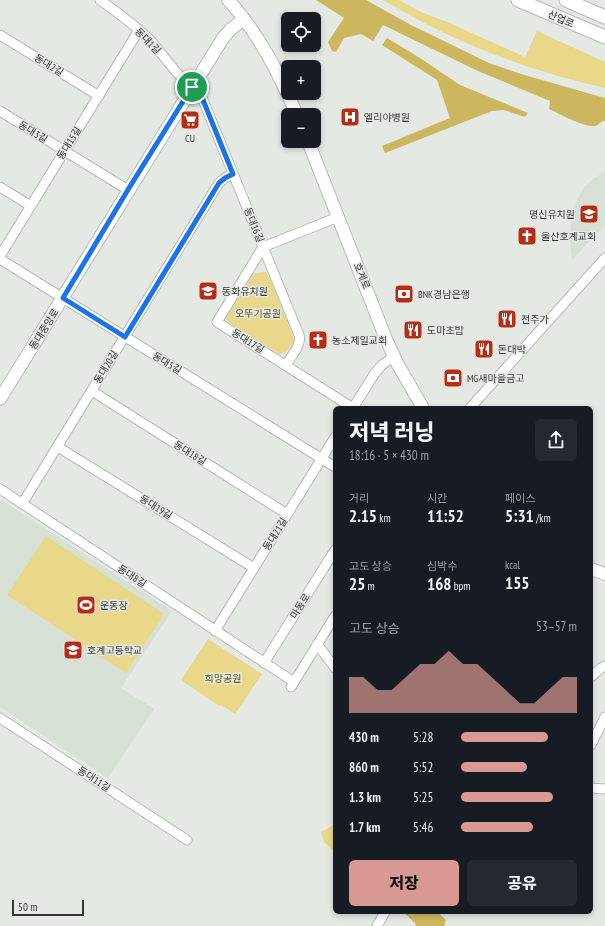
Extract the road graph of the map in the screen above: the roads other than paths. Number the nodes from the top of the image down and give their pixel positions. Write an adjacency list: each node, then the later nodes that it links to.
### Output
1 (100, 0): 7 (street, 동대1길)
2 (228, 0): 6 (street)
3 (518, 0): 9 (main road, 산업로)
4 (566, 0): 5 (main road, 산업로)
5 (605, 16)
6 (244, 19): 10 (street, 동대중앙로); 12 (street)
7 (139, 30): 10 (street, 동대1길); 11 (street, 동대15길)
8 (0, 35): 11 (street, 동대2길)
9 (605, 38)
10 (192, 87): 16 (street, 동대16길); 18 (street, 동대중앙로)
11 (99, 96): 15 (street, 동대15길)
12 (294, 108)
13 (0, 111): 15 (street, 동대3길)
14 (311, 148): 20 (street, 호계로)
15 (65, 151): 18 (street, 동대3길); 19 (street, 동대15길)
16 (233, 174): 21 (street, 동대16길); 26 (street, 동대20길)
17 (0, 187): 19 (street)
18 (128, 190): 25 (street, 동대중앙로)
19 (31, 206): 22 (street, 동대15길)
20 (338, 216): 21 (street); 27 (street, 호계로)
21 (263, 247): 28 (street, 동대16길); 28 (street, 동대17길)
22 (0, 256)
23 (605, 258): 34 (street)
24 (0, 259): 25 (street, 동대5길)
25 (63, 298): 26 (street, 동대5길); 30 (street, 동대중앙로)
26 (125, 337): 29 (street, 동대20길); 37 (street, 동대5길)
27 (394, 356): 32 (street); 33 (street, 호계로)
28 (286, 365): 31 (street, 동대17길)
29 (92, 391): 36 (street, 동대20길); 41 (street, 동대18길)
30 (0, 399)
31 (350, 406)
32 (354, 406)
33 (422, 406)
34 (472, 406)
35 (333, 440): 37 (street, 동대21길)
36 (58, 446): 40 (street, 동대20길); 43 (street, 동대19길)
37 (322, 459): 38 (street, 동대5길); 41 (street, 동대21길)
38 (333, 466)
39 (0, 489): 40 (street, 동대8길)
40 (22, 504): 47 (street, 동대8길)
41 (288, 514): 43 (street, 동대21길)
42 (333, 553): 49 (street, 마동로)
43 (254, 568): 47 (street, 동대21길)
44 (593, 570): 45 (street)
45 (605, 574)
46 (333, 621): 48 (street)
47 (215, 631): 49 (street, 동대8길)
48 (317, 644): 49 (street, 동대8길); 50 (street)
49 (264, 663)
50 (333, 665)
51 (605, 666): 52 (street)
52 (593, 675)
53 (605, 717): 55 (street)
54 (0, 718): 58 (street, 동대11길)
55 (593, 741)
56 (593, 788): 57 (street)
57 (605, 788)
58 (187, 840)
59 (384, 914): 60 (street)
60 (377, 926)

